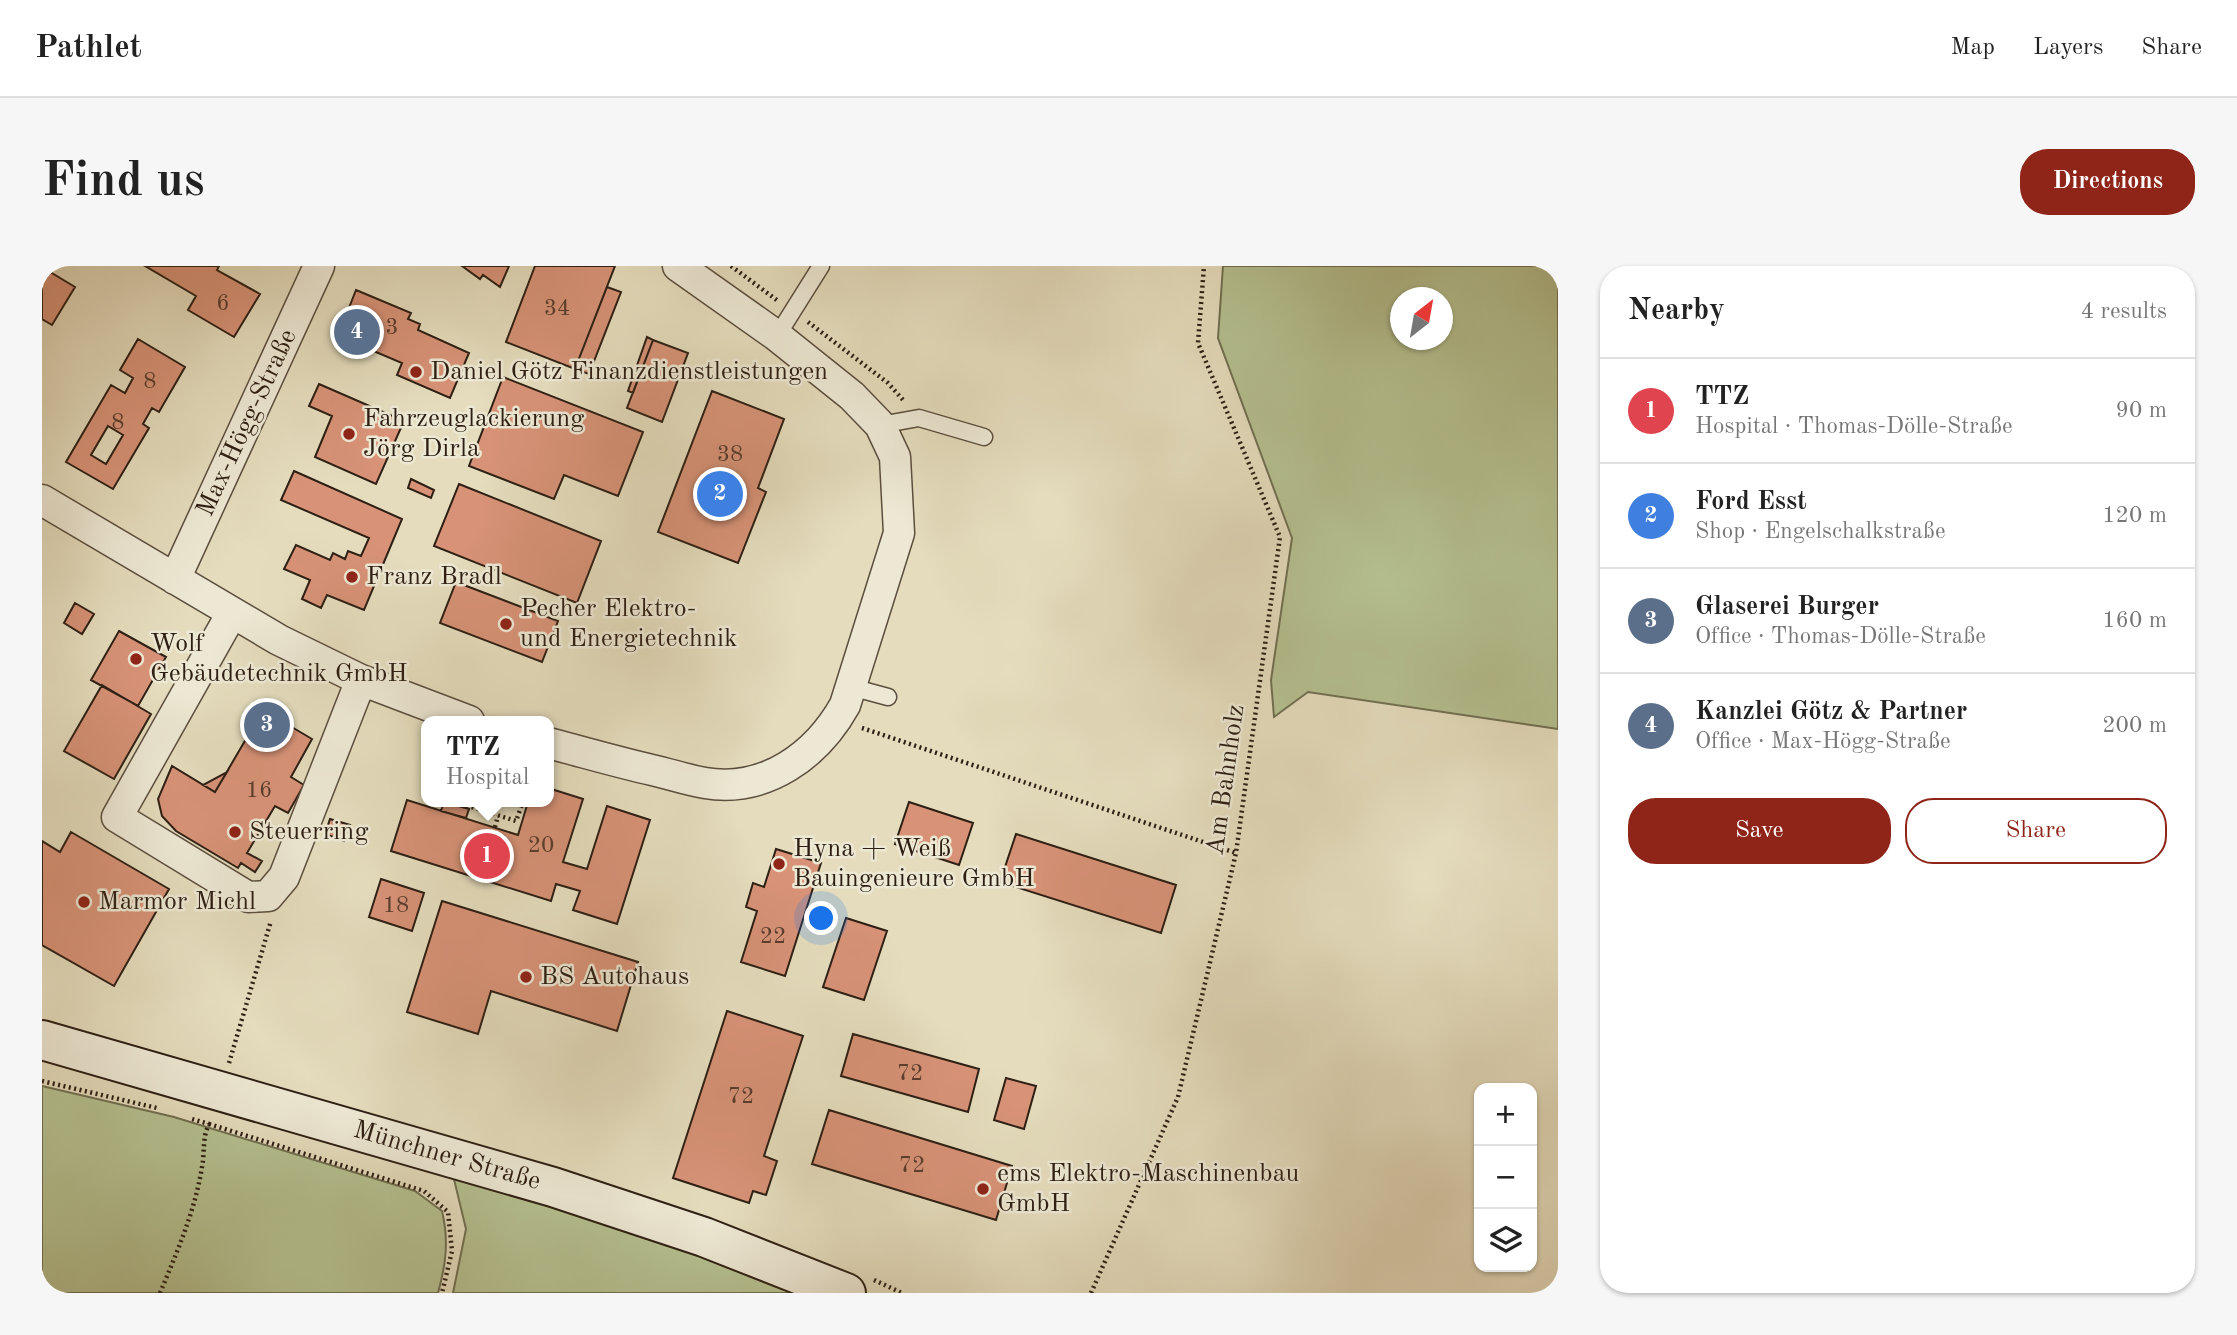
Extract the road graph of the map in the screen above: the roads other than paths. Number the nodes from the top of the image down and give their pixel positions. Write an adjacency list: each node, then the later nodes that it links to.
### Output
1 (319, 266): 8 (street, Max-Högg-Straße)
2 (678, 266): 4 (street)
3 (821, 266): 4 (lane)
4 (776, 335): 5 (street)
5 (880, 425): 6 (lane); 11 (street)
6 (984, 437)
7 (42, 500): 8 (street)
8 (175, 579): 9 (street)
9 (232, 613): 10 (street); 10 (street)
10 (362, 680): 13 (street)
11 (848, 696): 12 (lane); 14 (street)
12 (888, 697)
13 (455, 716)
14 (554, 745)
15 (42, 1040): 16 (main road, Münchner Straße)
16 (846, 1293)

